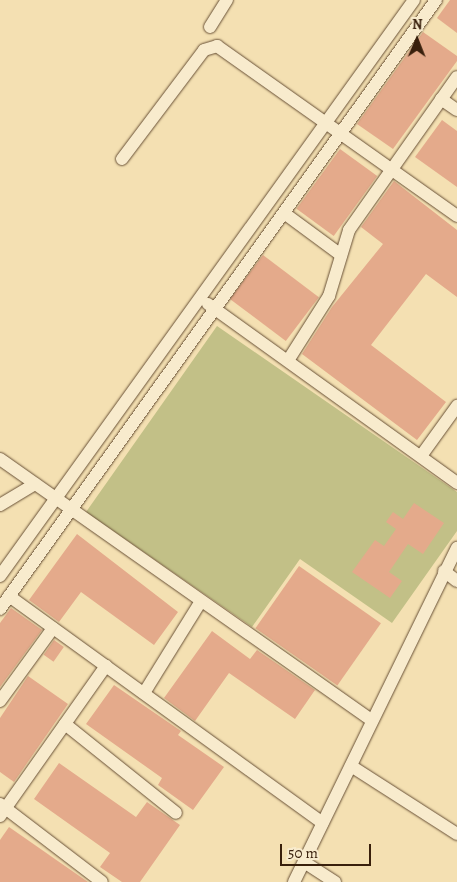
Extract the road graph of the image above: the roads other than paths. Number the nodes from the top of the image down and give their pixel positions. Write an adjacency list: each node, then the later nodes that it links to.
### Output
1 (414, 0): 8 (street)
2 (436, 0): 9 (street)
3 (222, 2): 4 (street)
4 (210, 27)
5 (457, 77): 6 (street)
6 (441, 99): 7 (street); 11 (street)
7 (457, 110)
8 (325, 123): 9 (street); 10 (street); 15 (street)
9 (340, 132): 11 (street); 12 (street)
10 (122, 159)
11 (389, 168): 13 (street); 14 (street)
12 (284, 213): 14 (street); 16 (street)
13 (457, 216)
14 (341, 256): 17 (street)
15 (200, 298): 16 (street); 23 (street)
16 (214, 308): 17 (street); 25 (street)
17 (289, 359): 19 (street)
18 (457, 406): 19 (street)
19 (421, 456): 21 (street)
20 (0, 458): 22 (street)
21 (457, 482)
22 (35, 484): 23 (street); 24 (street)
23 (58, 499): 25 (street); 28 (street)
24 (0, 505)
25 (74, 509): 30 (street); 31 (street)
26 (457, 548): 27 (street)
27 (444, 571): 29 (street); 37 (street)
28 (0, 576)
29 (457, 581)
30 (10, 596): 32 (street); 33 (street)
31 (201, 601): 35 (street); 37 (street)
32 (0, 609)
33 (53, 628): 34 (street); 36 (street)
34 (106, 666): 35 (street); 38 (street)
35 (144, 693): 42 (street)
36 (0, 701)
37 (371, 720): 39 (street)
38 (65, 724): 40 (street); 41 (street)
39 (351, 766): 42 (street); 43 (street)
40 (2, 809): 45 (street)
41 (176, 813)
42 (323, 823): 44 (street)
43 (457, 834)
44 (304, 862): 46 (street); 47 (street)
45 (102, 882)
46 (294, 882)
47 (335, 882)

